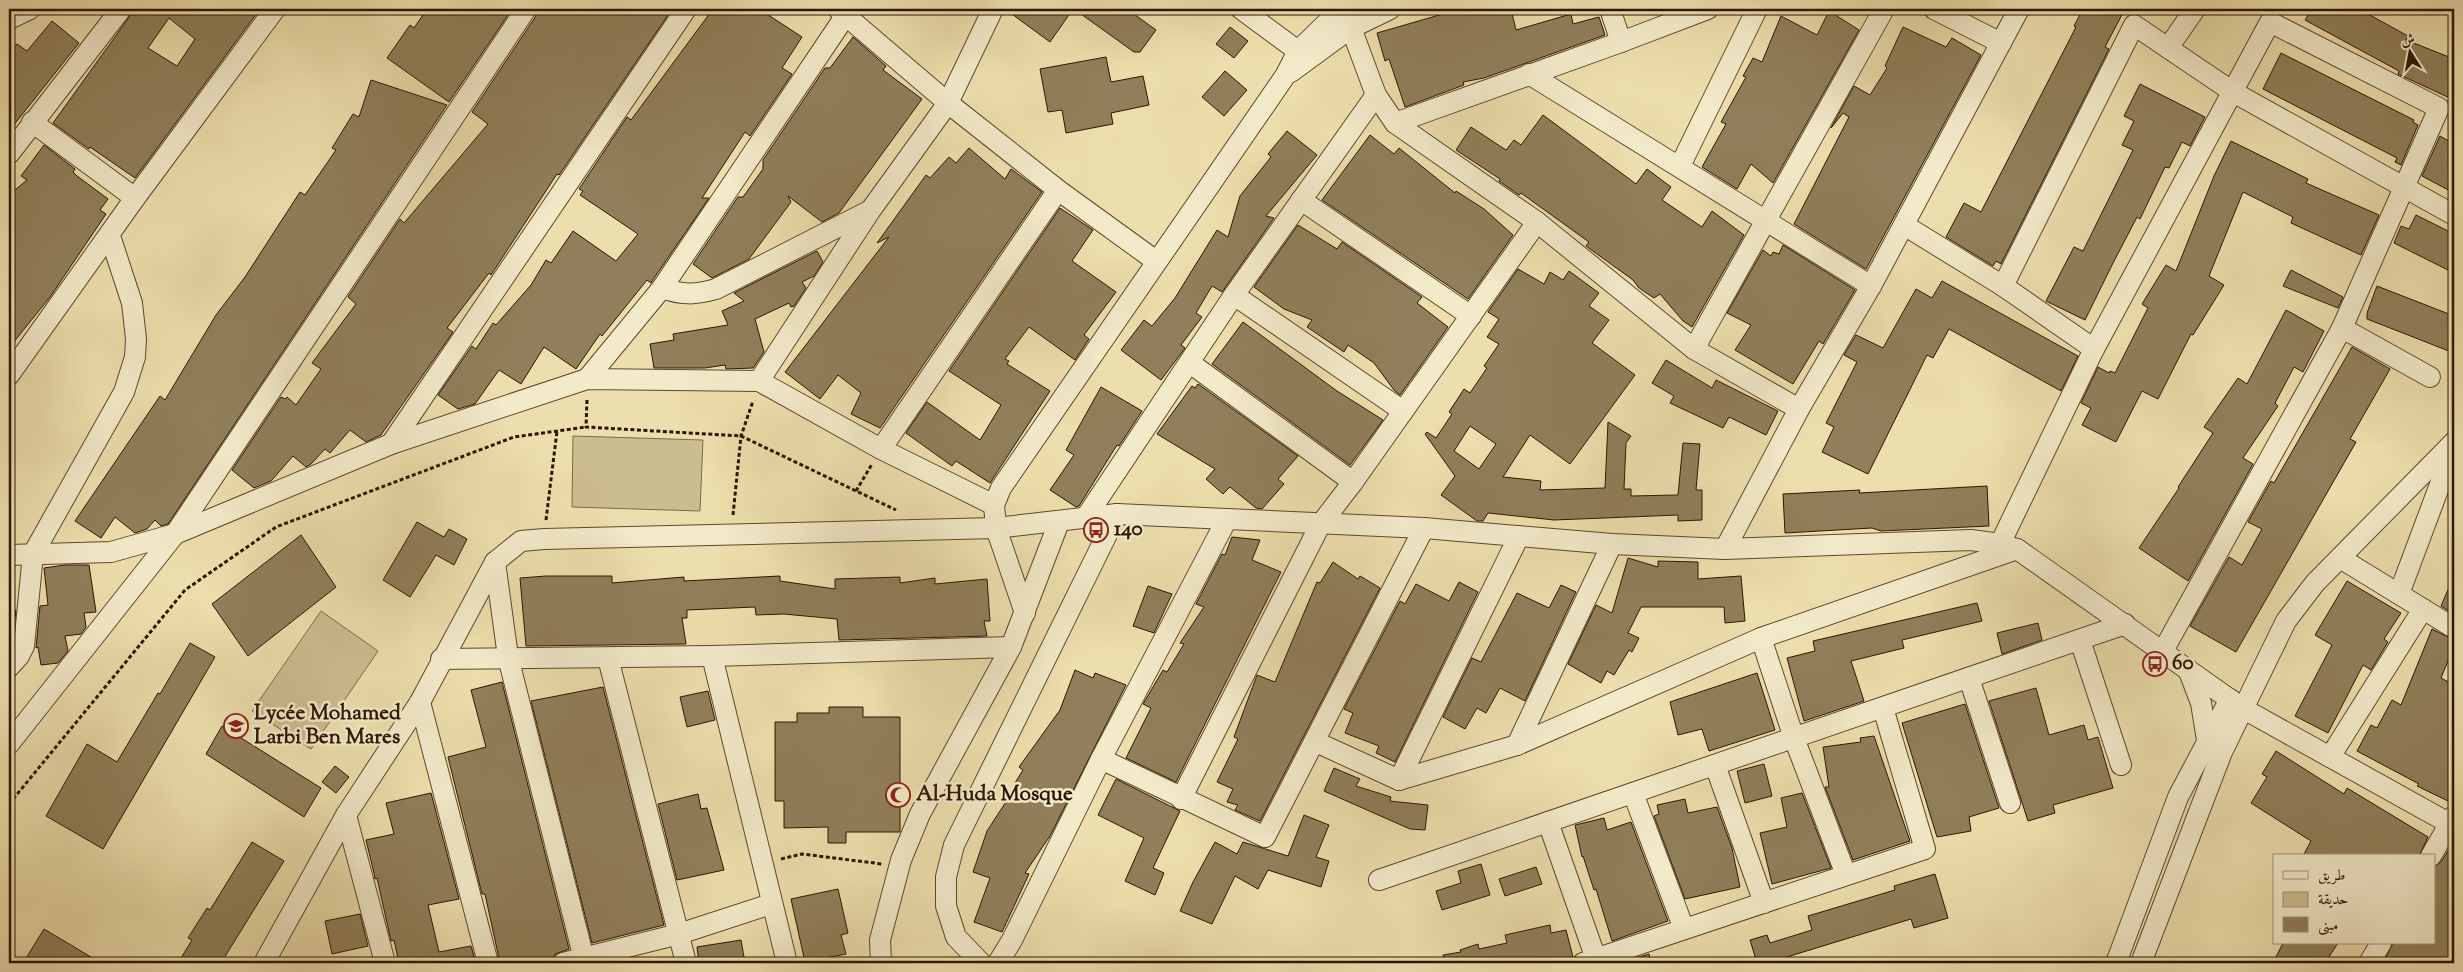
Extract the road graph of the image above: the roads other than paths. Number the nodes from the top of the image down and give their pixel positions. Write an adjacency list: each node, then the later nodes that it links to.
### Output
1 (30, 9): 19 (street)
2 (121, 9): 30 (street)
3 (275, 9): 36 (street)
4 (526, 9): 73 (street)
5 (686, 9): 61 (street)
6 (993, 9): 29 (street)
7 (1241, 9): 24 (street)
8 (1343, 9): 20 (street); 24 (street)
9 (1390, 9): 20 (street)
10 (1610, 9): 21 (street)
11 (1708, 9): 21 (street)
12 (1758, 9): 33 (street)
13 (1884, 9): 40 (street)
14 (1934, 9): 22 (street)
15 (2019, 9): 22 (street)
16 (2195, 9): 23 (street)
17 (842, 12): 29 (street); 47 (street)
18 (2275, 15): 27 (street); 34 (street)
19 (9, 19)
20 (1351, 28): 26 (street); 28 (street)
21 (1621, 42): 25 (street)
22 (2001, 42): 42 (street)
23 (2168, 48): 27 (street); 46 (street)
24 (1298, 51): 26 (street)
25 (1529, 74): 31 (street); 33 (street)
26 (1286, 76): 44 (street)
27 (2233, 92): 34 (street); 52 (street)
28 (1376, 95): 31 (street); 37 (street)
29 (948, 103): 35 (street); 38 (street)
30 (32, 122): 32 (street); 36 (street)
31 (1395, 123): 41 (street)
32 (9, 154)
33 (1680, 166): 40 (street)
34 (2404, 188): 39 (street); 50 (street)
35 (1058, 190): 44 (street); 63 (street)
36 (135, 198): 43 (street)
37 (1301, 200): 48 (street); 49 (street)
38 (870, 211): 47 (street); 57 (street)
39 (2454, 215)
40 (1766, 219): 45 (street); 51 (street)
41 (1538, 222): 49 (street); 51 (street)
42 (1904, 225): 45 (street); 46 (street)
43 (110, 236): 54 (street); 78 (street)
44 (1156, 261): 65 (street)
45 (1871, 286): 58 (street)
46 (2003, 286): 52 (street)
47 (662, 288): 56 (street)
48 (1234, 295): 53 (street); 59 (street)
49 (1471, 316): 59 (street)
50 (2342, 328): 55 (street); 90 (street)
51 (1694, 349): 58 (street)
52 (2094, 349): 76 (street)
53 (1190, 363): 64 (street); 67 (street)
54 (9, 375)
55 (2430, 377)
56 (587, 379): 57 (street); 61 (street)
57 (760, 381): 63 (street)
58 (1799, 409): 77 (street)
59 (1404, 411): 64 (street)
60 (2454, 442): 80 (street)
61 (391, 444): 73 (street)
62 (2454, 447): 82 (street)
63 (881, 449): 65 (street)
64 (1353, 482): 70 (street)
65 (994, 505): 71 (street)
66 (1117, 514): 67 (street); 68 (street); 136 (street)
67 (1086, 517): 69 (street)
68 (1227, 519): 70 (street); 107 (street)
69 (1059, 522): 71 (street); 84 (street)
70 (1320, 525): 72 (street); 112 (street)
71 (996, 528): 81 (street); 84 (street)
72 (1424, 528): 74 (street); 103 (street)
73 (175, 534): 78 (street); 104 (street)
74 (1519, 536): 75 (street); 110 (street)
75 (1612, 544): 77 (street); 105 (street)
76 (2009, 547): 77 (street); 85 (street); 87 (street)
77 (1725, 549)
78 (33, 554): 79 (street); 95 (street)
79 (9, 555)
80 (2340, 558): 82 (street); 99 (street)
81 (495, 562): 92 (street); 94 (street)
82 (2398, 594): 83 (street)
83 (2423, 610): 86 (street); 106 (street)
84 (1025, 613): 89 (street)
85 (2126, 624): 88 (street); 90 (street)
86 (2454, 628)
87 (1761, 638): 101 (street); 105 (street)
88 (2080, 640): 97 (street); 109 (street)
89 (1011, 648): 91 (street); 135 (street)
90 (2163, 651): 96 (street)
91 (712, 656): 93 (street); 121 (street)
92 (508, 657): 93 (street); 94 (street); 126 (street)
93 (608, 658): 123 (street)
94 (441, 659): 98 (street)
95 (9, 667)
96 (2188, 669): 99 (street); 102 (street)
97 (1969, 678): 100 (street); 113 (street)
98 (420, 702): 114 (street); 131 (street)
99 (2236, 704): 102 (street); 106 (street); 139 (street)
100 (1882, 708): 101 (street); 118 (street)
101 (1794, 738): 108 (street); 118 (street)
102 (2207, 740): 138 (street)
103 (1316, 742): 110 (street); 112 (street)
104 (9, 744)
105 (1517, 745): 110 (street)
106 (2330, 757): 116 (street)
107 (1101, 759): 112 (street); 137 (street)
108 (1715, 765): 111 (street); 120 (street)
109 (2121, 765)
110 (1399, 780)
111 (1633, 793): 115 (street); 122 (street)
112 (1181, 799)
113 (2010, 803)
114 (346, 815): 124 (street); 130 (street)
115 (1548, 822): 119 (street); 127 (street)
116 (2453, 822): 117 (street)
117 (2432, 854)
118 (1846, 875): 120 (street)
119 (1379, 880)
120 (1764, 902): 122 (street)
121 (771, 904): 123 (street); 134 (street)
122 (1684, 929): 127 (street)
123 (679, 934): 126 (street); 133 (street)
124 (277, 942): 128 (street); 129 (street)
125 (2380, 944): 140 (street)
126 (585, 961): 132 (street)
127 (1589, 961)
128 (264, 963)
129 (283, 963)
130 (385, 963)
131 (488, 963)
132 (563, 963)
133 (686, 963)
134 (787, 963)
135 (881, 963)
136 (981, 963)
137 (998, 963)
138 (2116, 963)
139 (2141, 963)
140 (2369, 963)

